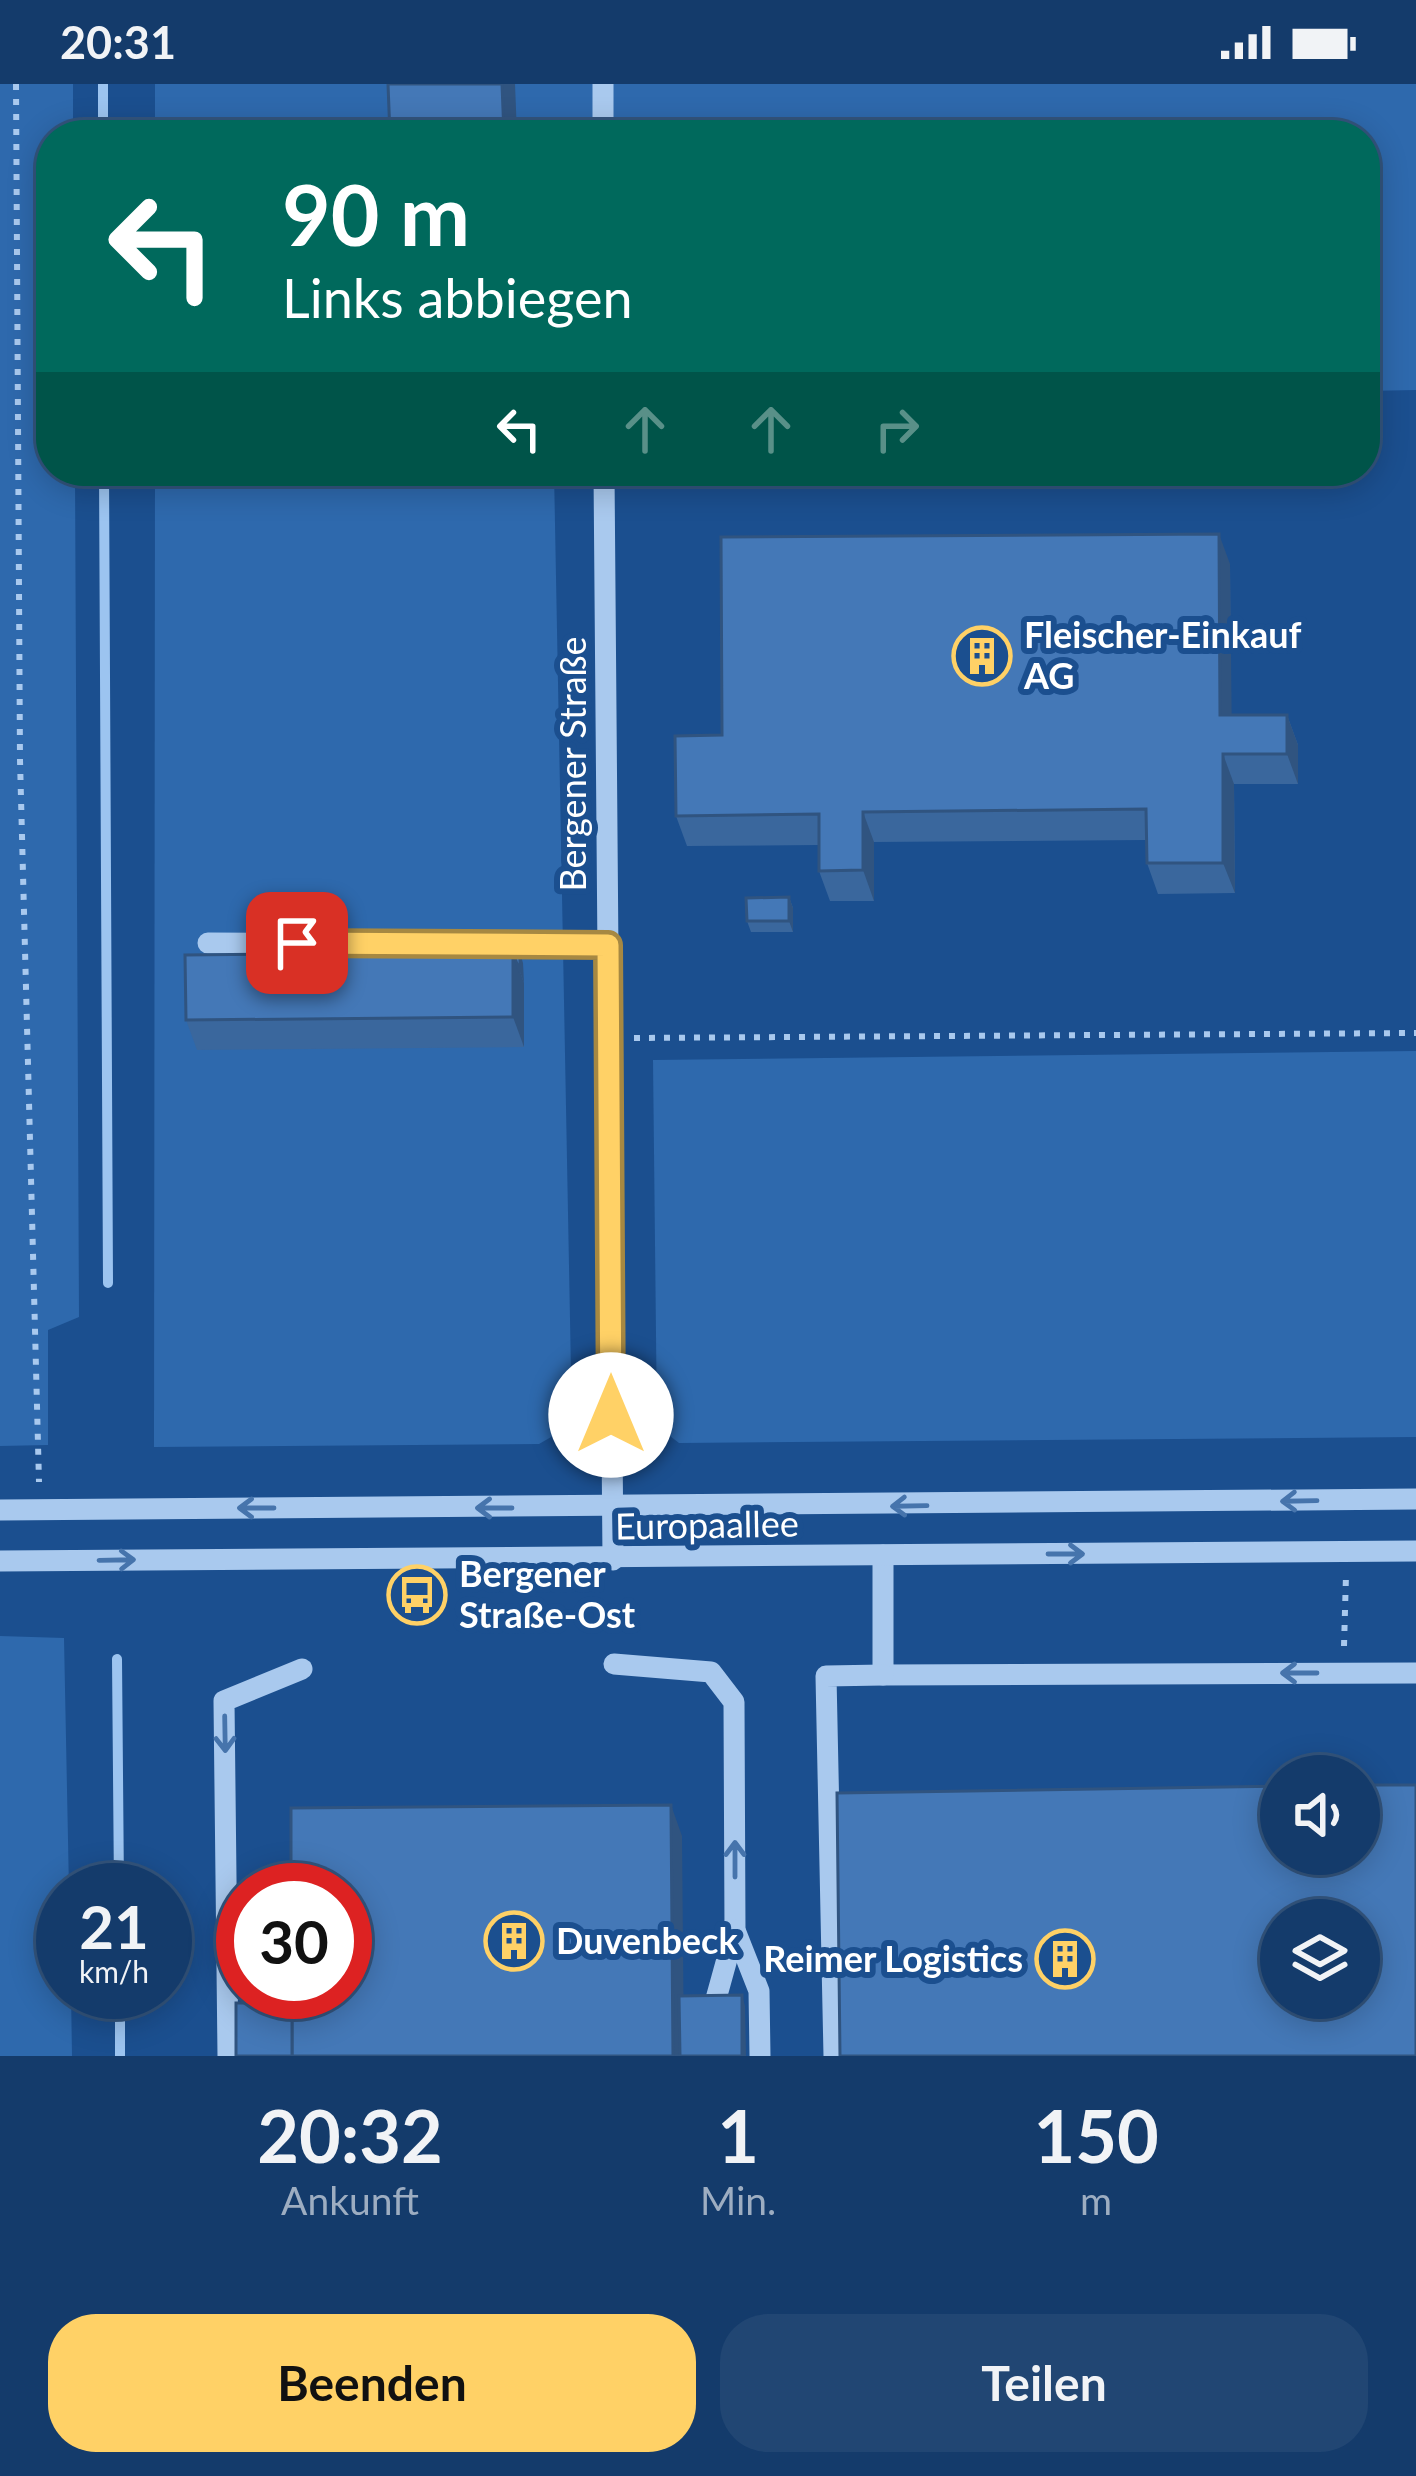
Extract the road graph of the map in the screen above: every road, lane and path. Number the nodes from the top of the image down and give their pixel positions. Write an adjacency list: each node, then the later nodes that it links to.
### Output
1 (16, 84): 12 (path)
2 (602, 84): 3 (street)
3 (603, 120)
4 (604, 486): 6 (street, Bergener Straße)
5 (208, 943): 6 (street)
6 (608, 945): 8 (street, Bergener Straße)
7 (1416, 1033): 8 (path)
8 (609, 1039): 10 (street, Bergener Straße)
9 (1416, 1499): 10 (street, Europaallee, one-way to 10)
10 (611, 1509): 12 (street, Europaallee, one-way to 12); 16 (street, Bergener Straße)
11 (0, 1510): 12 (street, Europaallee)
12 (40, 1510)
13 (1347, 1551): 14 (street, Europaallee); 15 (street, Europaallee, one-way to 13); 18 (path)
14 (1416, 1551)
15 (883, 1555): 16 (street, Europaallee); 22 (street)
16 (613, 1560): 17 (street, Europaallee, one-way to 16)
17 (0, 1561)
18 (1345, 1635)
19 (614, 1664): 23 (street, one-way to 19)
20 (302, 1669): 25 (street, one-way to 25)
21 (1416, 1673): 22 (street, one-way to 22)
22 (883, 1675): 27 (street)
23 (735, 1930): 24 (street); 26 (street)
24 (714, 2006)
25 (228, 2056)
26 (760, 2056)
27 (834, 2056)

